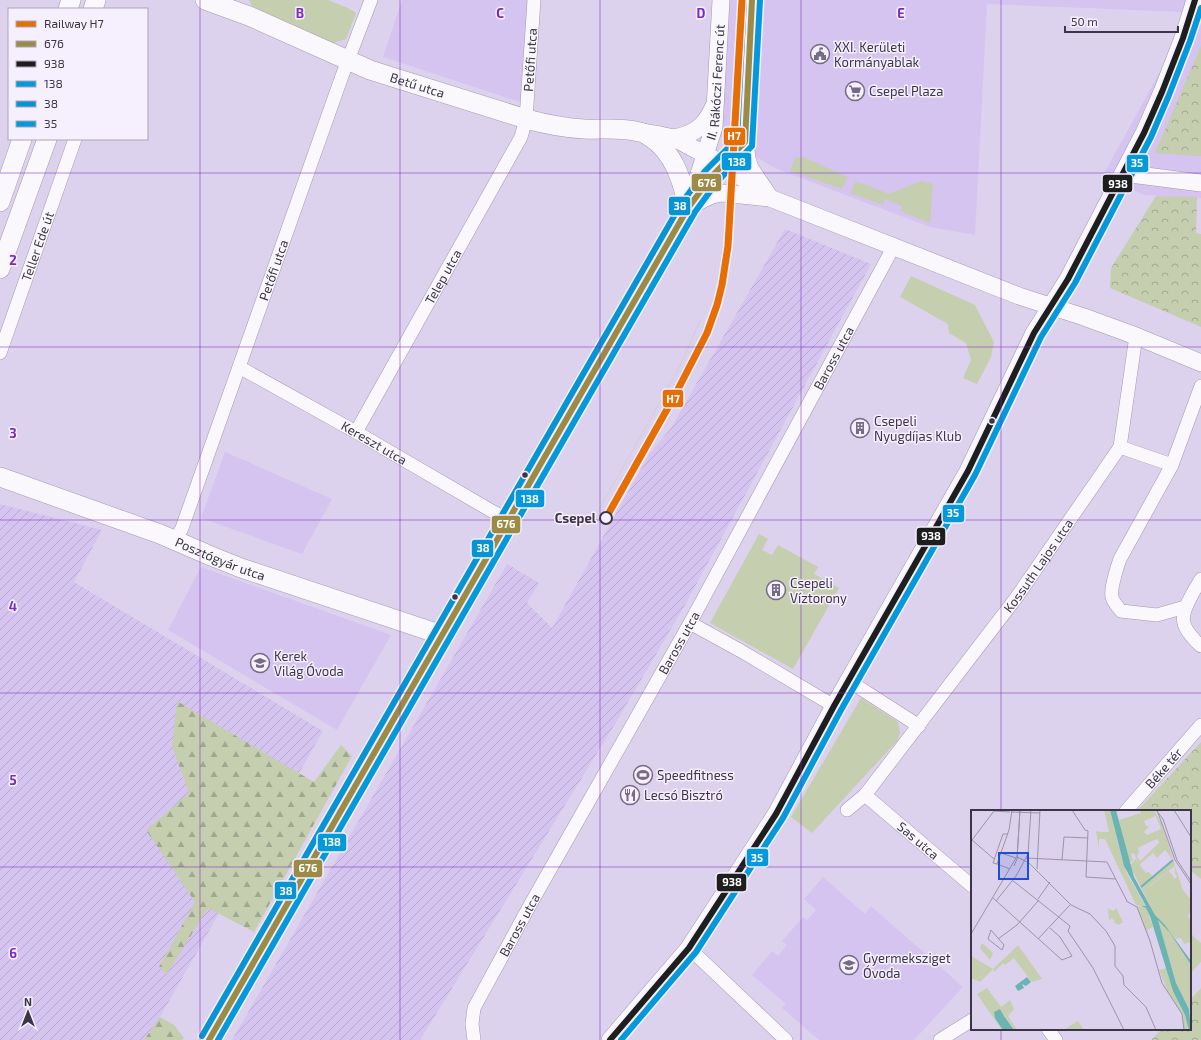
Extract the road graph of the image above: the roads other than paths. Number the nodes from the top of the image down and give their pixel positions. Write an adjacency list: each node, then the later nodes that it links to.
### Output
1 (205, 0): 7 (main road, Betű utca)
2 (371, 0): 7 (street, Petőfi utca)
3 (534, 0): 9 (street, Petőfi utca)
4 (721, 0): 8 (street, II. Rákóczi Ferenc út)
5 (752, 0): 15 (street)
6 (1195, 0): 18 (street)
7 (348, 61): 9 (main road, Betű utca); 29 (street, Petőfi utca)
8 (715, 102): 11 (street); 16 (street, II. Rákóczi Ferenc út)
9 (526, 119): 10 (main road, Betű utca); 31 (street, Telep utca)
10 (641, 132): 11 (street, Betű utca); 22 (main road, Betű utca)
11 (674, 138): 16 (street, Betű utca)
12 (22, 140): 21 (main road)
13 (47, 140): 24 (main road)
14 (75, 140): 27 (street, Teller Ede út)
15 (745, 142): 17 (street, II. Rákóczi Ferenc út); 20 (street)
16 (706, 154): 17 (street, Betű utca); 22 (street, II. Rákóczi Ferenc út)
17 (723, 164): 20 (street, Betű utca); 22 (street, II. Rákóczi Ferenc út)
18 (1123, 173): 19 (street); 25 (street)
19 (1201, 183)
20 (770, 198): 22 (street); 23 (street)
21 (0, 202)
22 (688, 208): 35 (main road, II. Rákóczi Ferenc út)
23 (894, 246): 25 (street); 39 (street, Baross utca)
24 (0, 269)
25 (1051, 307): 26 (street); 42 (street)
26 (1136, 336): 28 (street); 32 (street)
27 (0, 353)
28 (1201, 363)
29 (239, 367): 31 (street, Kereszt utca); 36 (street, Petőfi utca)
30 (1201, 386): 33 (street)
31 (356, 432): 35 (street, Kereszt utca)
32 (1120, 447): 33 (street); 45 (street, Kossuth Lajos utca)
33 (1172, 465): 38 (street)
34 (0, 477): 36 (main road, Posztógyár utca)
35 (508, 520): 40 (main road, II. Rákóczi Ferenc út)
36 (176, 540): 40 (main road, Posztógyár utca)
37 (1201, 579): 38 (street)
38 (1185, 607): 41 (street)
39 (690, 624): 43 (street); 54 (street, Baross utca)
40 (442, 635): 53 (main road, II. Rákóczi Ferenc út)
41 (1201, 646)
42 (849, 681): 43 (street); 45 (street)
43 (834, 706): 50 (street)
44 (1201, 725): 48 (street, Béke tér)
45 (919, 726): 46 (street, Kossuth Lajos utca)
46 (865, 795): 47 (street, Kossuth Lajos utca); 49 (street, Sas utca)
47 (846, 810)
48 (1127, 810)
49 (971, 885)
50 (689, 948): 55 (street); 56 (street)
51 (971, 1021): 57 (street)
52 (1049, 1030): 58 (street)
53 (209, 1040)
54 (474, 1040)
55 (610, 1040)
56 (786, 1040)
57 (940, 1040)
58 (1056, 1040)

